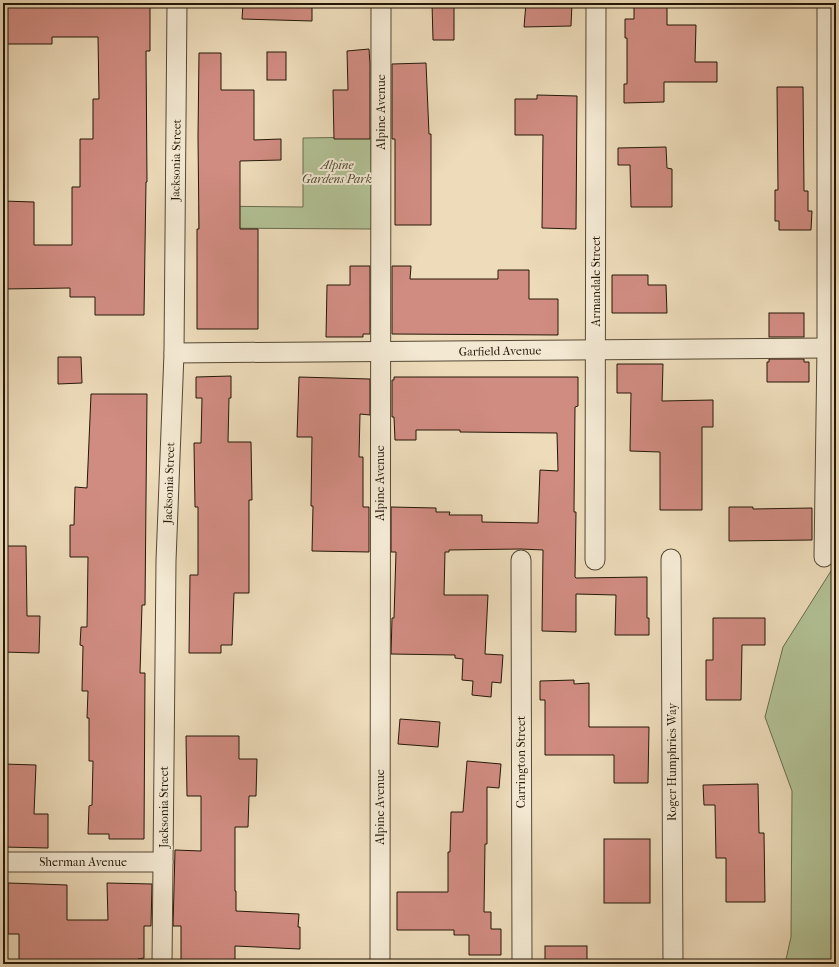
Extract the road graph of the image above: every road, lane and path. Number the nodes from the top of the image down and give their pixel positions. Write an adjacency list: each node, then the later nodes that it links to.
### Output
1 (177, 3): 8 (street, Jacksonia Street)
2 (381, 3): 7 (street, Alpine Avenue)
3 (596, 3): 6 (street, Armandale Street)
4 (827, 3): 5 (street)
5 (827, 348): 6 (street, Garfield Avenue); 9 (street)
6 (596, 350): 7 (street, Garfield Avenue); 11 (street, Armandale Street)
7 (380, 352): 8 (street, Garfield Avenue); 16 (street, Alpine Avenue)
8 (174, 353): 14 (street, Jacksonia Street)
9 (824, 557)
10 (521, 560): 17 (street, Carrington Street)
11 (595, 560)
12 (671, 560): 18 (street, Roger Humphries Way)
13 (3, 862): 14 (street, Sherman Avenue)
14 (163, 862): 15 (street, Jacksonia Street)
15 (162, 964)
16 (380, 964)
17 (522, 964)
18 (673, 964)

